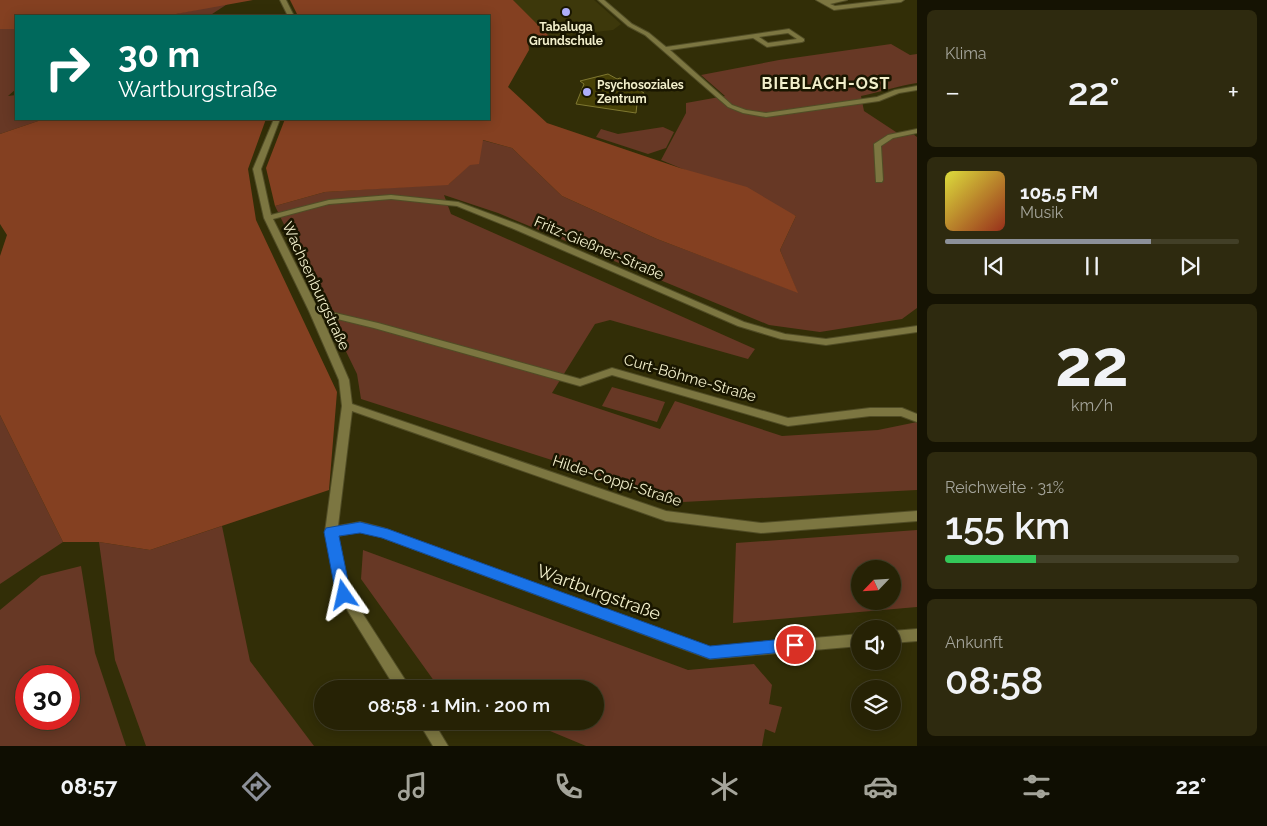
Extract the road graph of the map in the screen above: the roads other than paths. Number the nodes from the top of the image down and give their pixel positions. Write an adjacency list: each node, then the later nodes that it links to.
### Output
1 (283, 0): 6 (street)
2 (601, 0): 8 (street)
3 (844, 0): 5 (street)
4 (902, 0): 5 (street)
5 (822, 1)
6 (290, 15)
7 (755, 37): 7 (street); 8 (street)
8 (665, 49): 9 (street)
9 (917, 88)
10 (277, 120): 13 (street, Wachsenburgstraße)
11 (917, 131): 12 (street)
12 (879, 180)
13 (268, 218): 14 (street, Wachsenburgstraße); 15 (street, Fritz-Gießner-Straße)
14 (314, 311): 16 (street, Wachsenburgstraße); 17 (street, Curt-Böhme-Straße)
15 (917, 329)
16 (347, 406): 18 (street, Hilde-Coppi-Straße); 19 (street, Wachsenburgstraße)
17 (917, 418)
18 (917, 516)
19 (331, 532): 22 (street, Wartburgstraße); 23 (street, Wachsenburgstraße)
20 (917, 635): 21 (street)
21 (901, 636)
22 (851, 641)
23 (398, 680)
24 (431, 730): 25 (street)
25 (441, 746)

